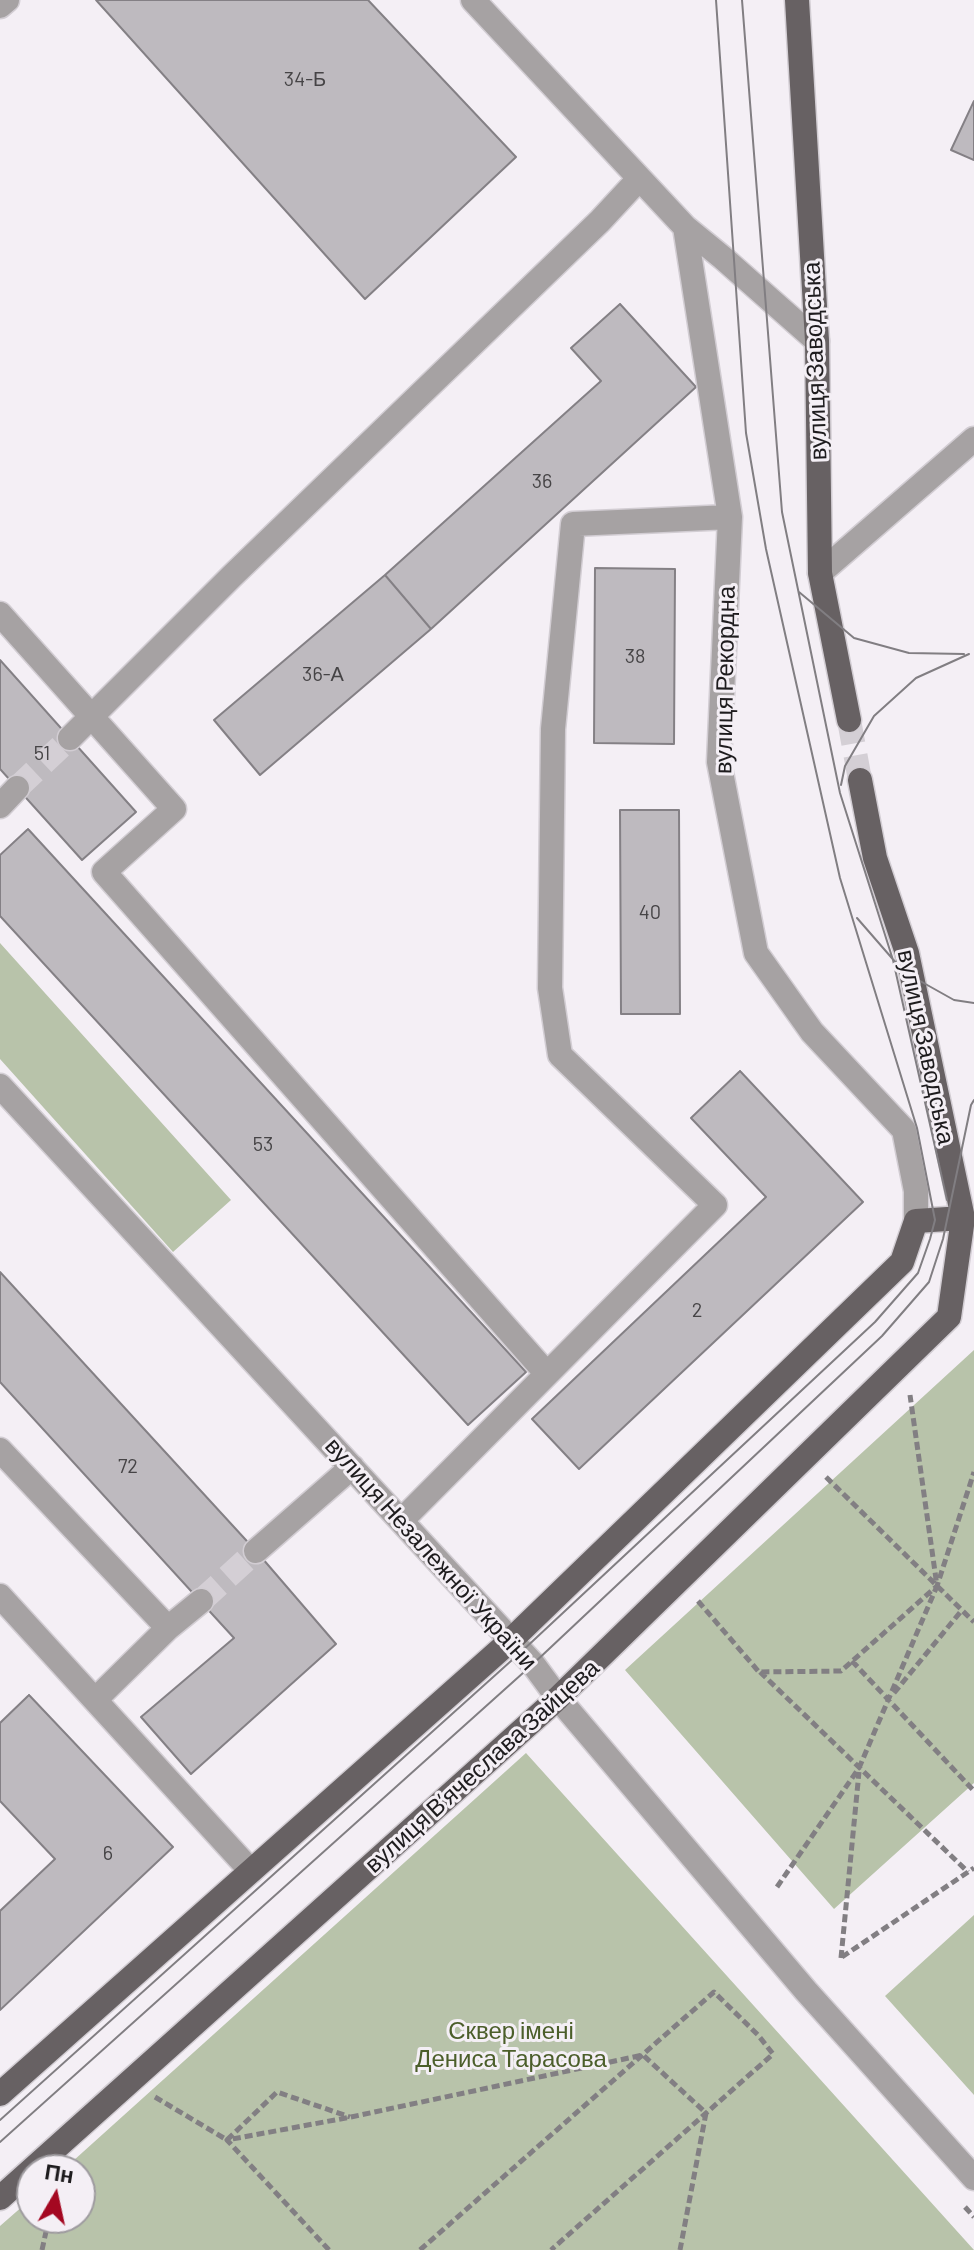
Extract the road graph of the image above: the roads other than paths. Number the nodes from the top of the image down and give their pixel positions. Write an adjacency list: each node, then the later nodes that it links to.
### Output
1 (7, 0): 4 (street)
2 (797, 0): 7 (main road, вулиця Заводська)
3 (488, 5): 5 (street)
4 (0, 6)
5 (638, 180): 6 (street); 12 (street)
6 (685, 227): 7 (street); 9 (street, вулиця Рекордна)
7 (817, 341): 10 (main road, вулиця Заводська)
8 (974, 439): 10 (street)
9 (730, 517): 20 (street, вулиця Рекордна); 22 (street)
10 (820, 573): 13 (main road, вулиця Заводська)
11 (0, 614): 12 (street)
12 (91, 717): 14 (street); 22 (street)
13 (849, 720)
14 (70, 738)
15 (860, 780): 19 (main road, вулиця Заводська)
16 (17, 788): 17 (street)
17 (0, 806)
18 (5, 1102): 24 (street, вулиця Незалежної України)
19 (968, 1213): 20 (main road); 21 (main road, вулиця Заводська)
20 (916, 1221): 30 (main road)
21 (949, 1317): 31 (main road, вулиця Вʼячеслава Зайцева)
22 (547, 1374): 25 (street)
23 (0, 1450): 29 (street)
24 (352, 1467): 25 (street, вулиця Незалежної України); 26 (street)
25 (401, 1521): 30 (street, вулиця Незалежної України)
26 (256, 1551)
27 (0, 1596): 32 (street)
28 (201, 1601): 29 (street)
29 (168, 1628): 32 (street)
30 (510, 1641): 31 (street, вулиця Незалежної України); 33 (main road)
31 (558, 1698): 35 (street, вулиця Незалежної України); 36 (main road, вулиця Вʼячеслава Зайцева)
32 (95, 1700): 33 (street)
33 (251, 1871): 34 (main road)
34 (0, 2094)
35 (974, 2178)
36 (0, 2198)

